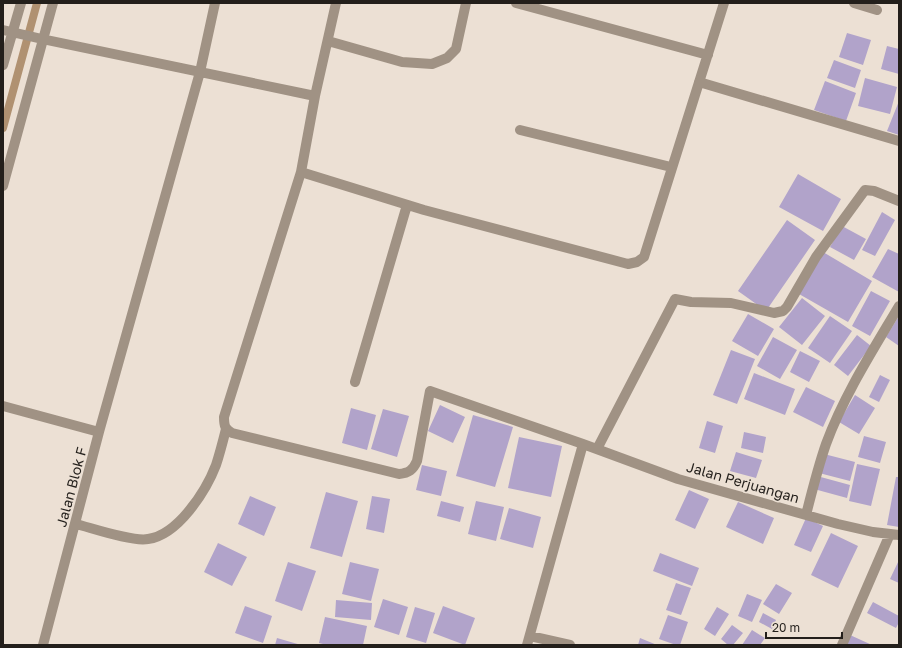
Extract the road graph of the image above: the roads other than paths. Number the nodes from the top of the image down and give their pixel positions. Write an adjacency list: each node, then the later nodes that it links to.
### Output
1 (21, 3): 10 (street)
2 (52, 3): 11 (street)
3 (215, 3): 15 (street)
4 (336, 3): 12 (street)
5 (466, 3): 12 (street)
6 (516, 3): 13 (street)
7 (724, 3): 13 (street)
8 (854, 3): 9 (street)
9 (877, 10)
10 (11, 31): 11 (street); 14 (street)
11 (40, 39): 15 (street); 22 (street)
12 (328, 41): 17 (street)
13 (708, 55): 16 (street)
14 (3, 65)
15 (200, 72): 17 (street); 29 (street)
16 (699, 82): 19 (street); 20 (street)
17 (315, 96): 21 (street)
18 (520, 130): 20 (street)
19 (899, 141)
20 (671, 167): 24 (street)
21 (301, 172): 24 (street); 28 (street)
22 (3, 186)
23 (899, 201): 31 (street)
24 (407, 205): 26 (street)
25 (899, 306): 32 (street)
26 (355, 382)
27 (3, 406): 29 (street, Jalan Blok F)
28 (226, 429): 30 (street, Jalan Perjuangan); 33 (street)
29 (99, 432): 33 (street, Jalan Blok F)
30 (583, 444): 31 (street, Jalan Perjuangan); 35 (street)
31 (597, 449): 32 (street, Jalan Perjuangan)
32 (806, 514): 34 (street, Jalan Perjuangan)
33 (76, 524): 36 (street, Jalan Blok F)
34 (894, 534): 38 (street)
35 (528, 640): 37 (street)
36 (43, 645)
37 (570, 645)
38 (842, 645)

